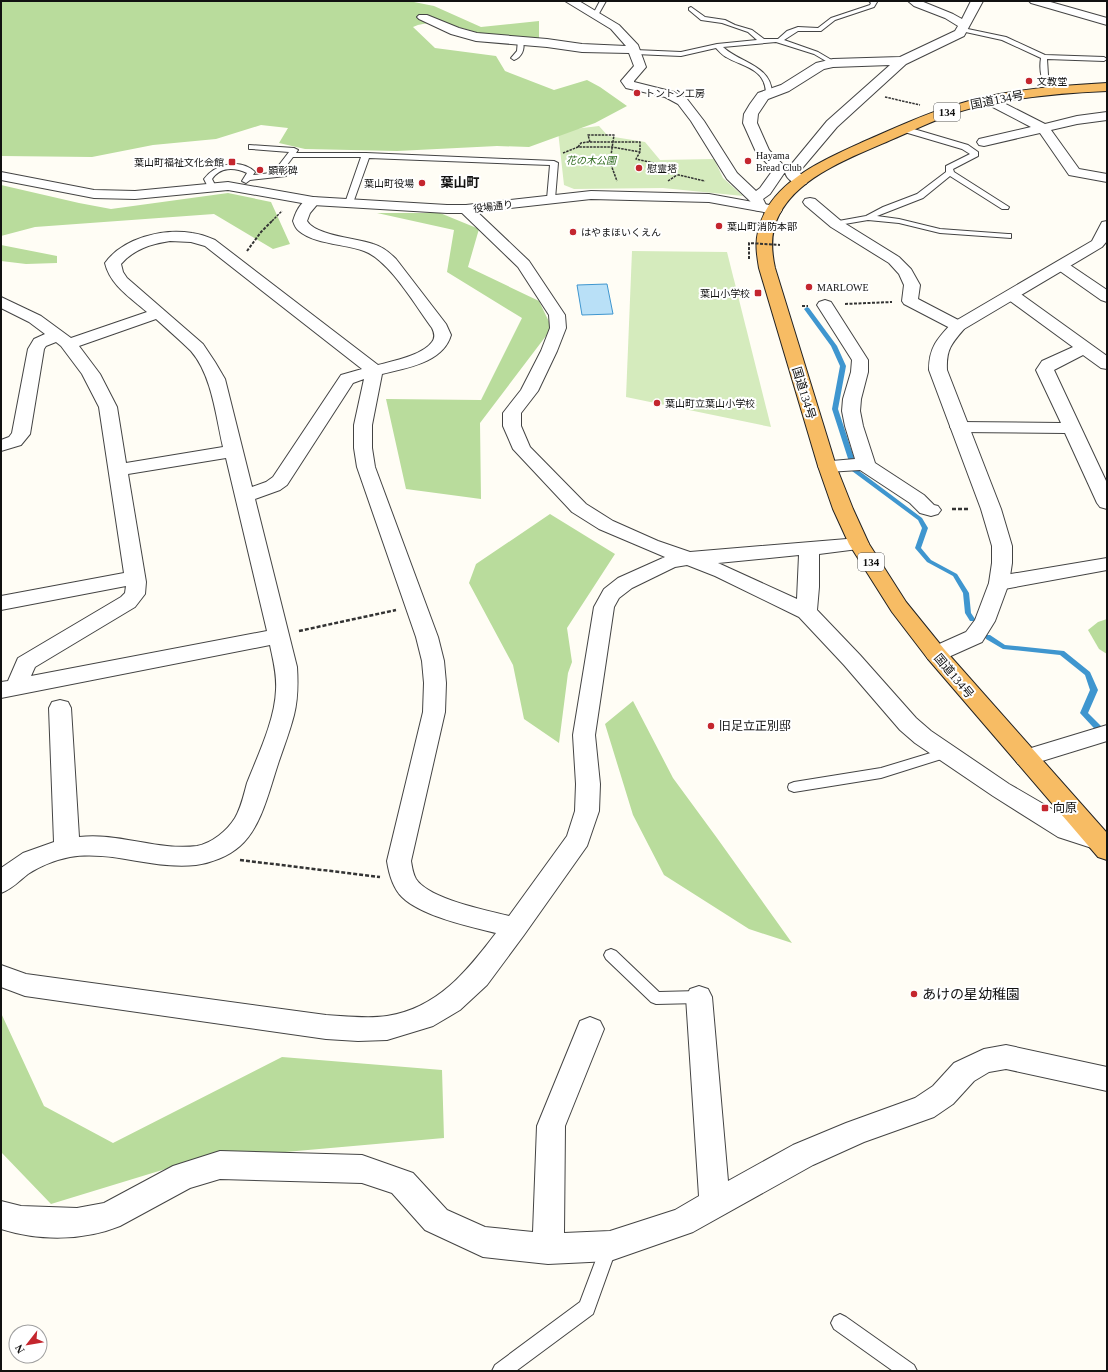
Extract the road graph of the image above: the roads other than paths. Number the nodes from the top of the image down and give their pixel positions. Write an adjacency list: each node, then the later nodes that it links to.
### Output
1 (571, 1): 8 (street)
2 (603, 1): 8 (lane)
3 (872, 1): 14 (lane)
4 (914, 1): 11 (street)
5 (977, 1): 11 (street)
6 (1035, 1): 10 (street)
7 (691, 9): 13 (lane)
8 (595, 16): 16 (street)
9 (423, 17): 12 (street)
10 (1107, 22)
11 (964, 28): 17 (lane); 20 (street)
12 (520, 41): 16 (street); 18 (lane)
13 (763, 41): 14 (lane); 15 (lane)
14 (779, 41): 21 (lane)
15 (717, 46): 16 (lane); 24 (lane)
16 (635, 51): 43 (street)
17 (1044, 57): 19 (lane); 23 (lane)
18 (514, 58)
19 (1104, 59)
20 (902, 61): 21 (street); 36 (street)
21 (833, 63): 24 (street)
22 (1107, 87): 23 (highway, 国道134号 / 134)
23 (1054, 90): 25 (highway, 国道134号 / 134)
24 (769, 93): 43 (street)
25 (990, 100): 27 (street); 28 (highway, 国道134号 / 134)
26 (1107, 116): 27 (street)
27 (1043, 128): 29 (street); 35 (street)
28 (904, 129): 33 (lane); 36 (highway, 国道134号 / 134)
29 (984, 142)
30 (252, 147): 31 (lane)
31 (290, 154): 32 (lane); 37 (lane)
32 (366, 155): 39 (lane); 42 (lane)
33 (950, 173): 44 (lane); 46 (lane)
34 (1, 176): 38 (street, 役場通り)
35 (1107, 178)
36 (801, 181): 43 (highway, 国道134号 / 134)
37 (245, 182): 38 (street, 役場通り); 38 (lane); 40 (street, 役場通り)
38 (212, 187)
39 (551, 199): 43 (street, 役場通り); 45 (street, 役場通り)
40 (313, 201): 42 (street, 役場通り); 60 (street)
41 (810, 202): 47 (street)
42 (348, 203): 45 (street, 役場通り)
43 (764, 205): 66 (highway, 国道134号 / 134)
44 (1004, 207)
45 (466, 209): 73 (street)
46 (868, 218): 47 (lane); 49 (lane)
47 (836, 224): 56 (street)
48 (1106, 234): 50 (street)
49 (1008, 236)
50 (1062, 266): 51 (street); 52 (street)
51 (1012, 295): 56 (street); 58 (street)
52 (1107, 297)
53 (1, 302): 57 (street)
54 (825, 305): 65 (street)
55 (159, 313): 57 (street); 60 (street); 64 (street)
56 (958, 326): 61 (street)
57 (63, 340): 63 (street); 67 (street)
58 (1084, 348): 59 (street); 62 (street)
59 (1105, 360)
60 (374, 370): 68 (street); 91 (street)
61 (959, 427): 62 (street); 76 (street)
62 (1072, 428): 69 (street)
63 (1, 446)
64 (234, 451): 67 (street); 68 (street)
65 (864, 465): 66 (street); 70 (street)
66 (834, 466): 71 (highway, 国道134号 / 134)
67 (118, 470): 75 (street)
68 (245, 496): 80 (street)
69 (1107, 503)
70 (931, 510)
71 (859, 544): 72 (street); 81 (highway, 国道134号 / 134)
72 (809, 549): 73 (street); 79 (street)
73 (686, 559): 79 (street); 91 (street)
74 (1107, 564): 76 (street)
75 (135, 578): 78 (street); 82 (street)
76 (999, 583): 81 (street)
77 (1, 585): 78 (street)
78 (1, 603)
79 (806, 612): 85 (street)
80 (279, 636): 82 (street); 89 (street)
81 (936, 654): 86 (highway, 国道134号 / 134)
82 (8, 689)
83 (60, 708): 89 (street)
84 (1104, 734): 86 (street)
85 (947, 753): 87 (lane); 88 (street)
86 (1026, 758): 88 (highway, 国道134号 / 134)
87 (794, 787)
88 (1104, 846)
89 (67, 848): 90 (street)
90 (1, 883)
91 (515, 928): 93 (street)
92 (611, 955): 94 (lane)
93 (1, 976)
94 (699, 997): 97 (street)
95 (590, 1029): 100 (street)
96 (1107, 1079): 97 (street)
97 (715, 1204): 99 (street)
98 (1, 1216): 100 (street)
99 (610, 1246): 100 (street); 102 (lane)
100 (548, 1249)
101 (840, 1323): 103 (lane)
102 (501, 1371)
103 (908, 1371)

